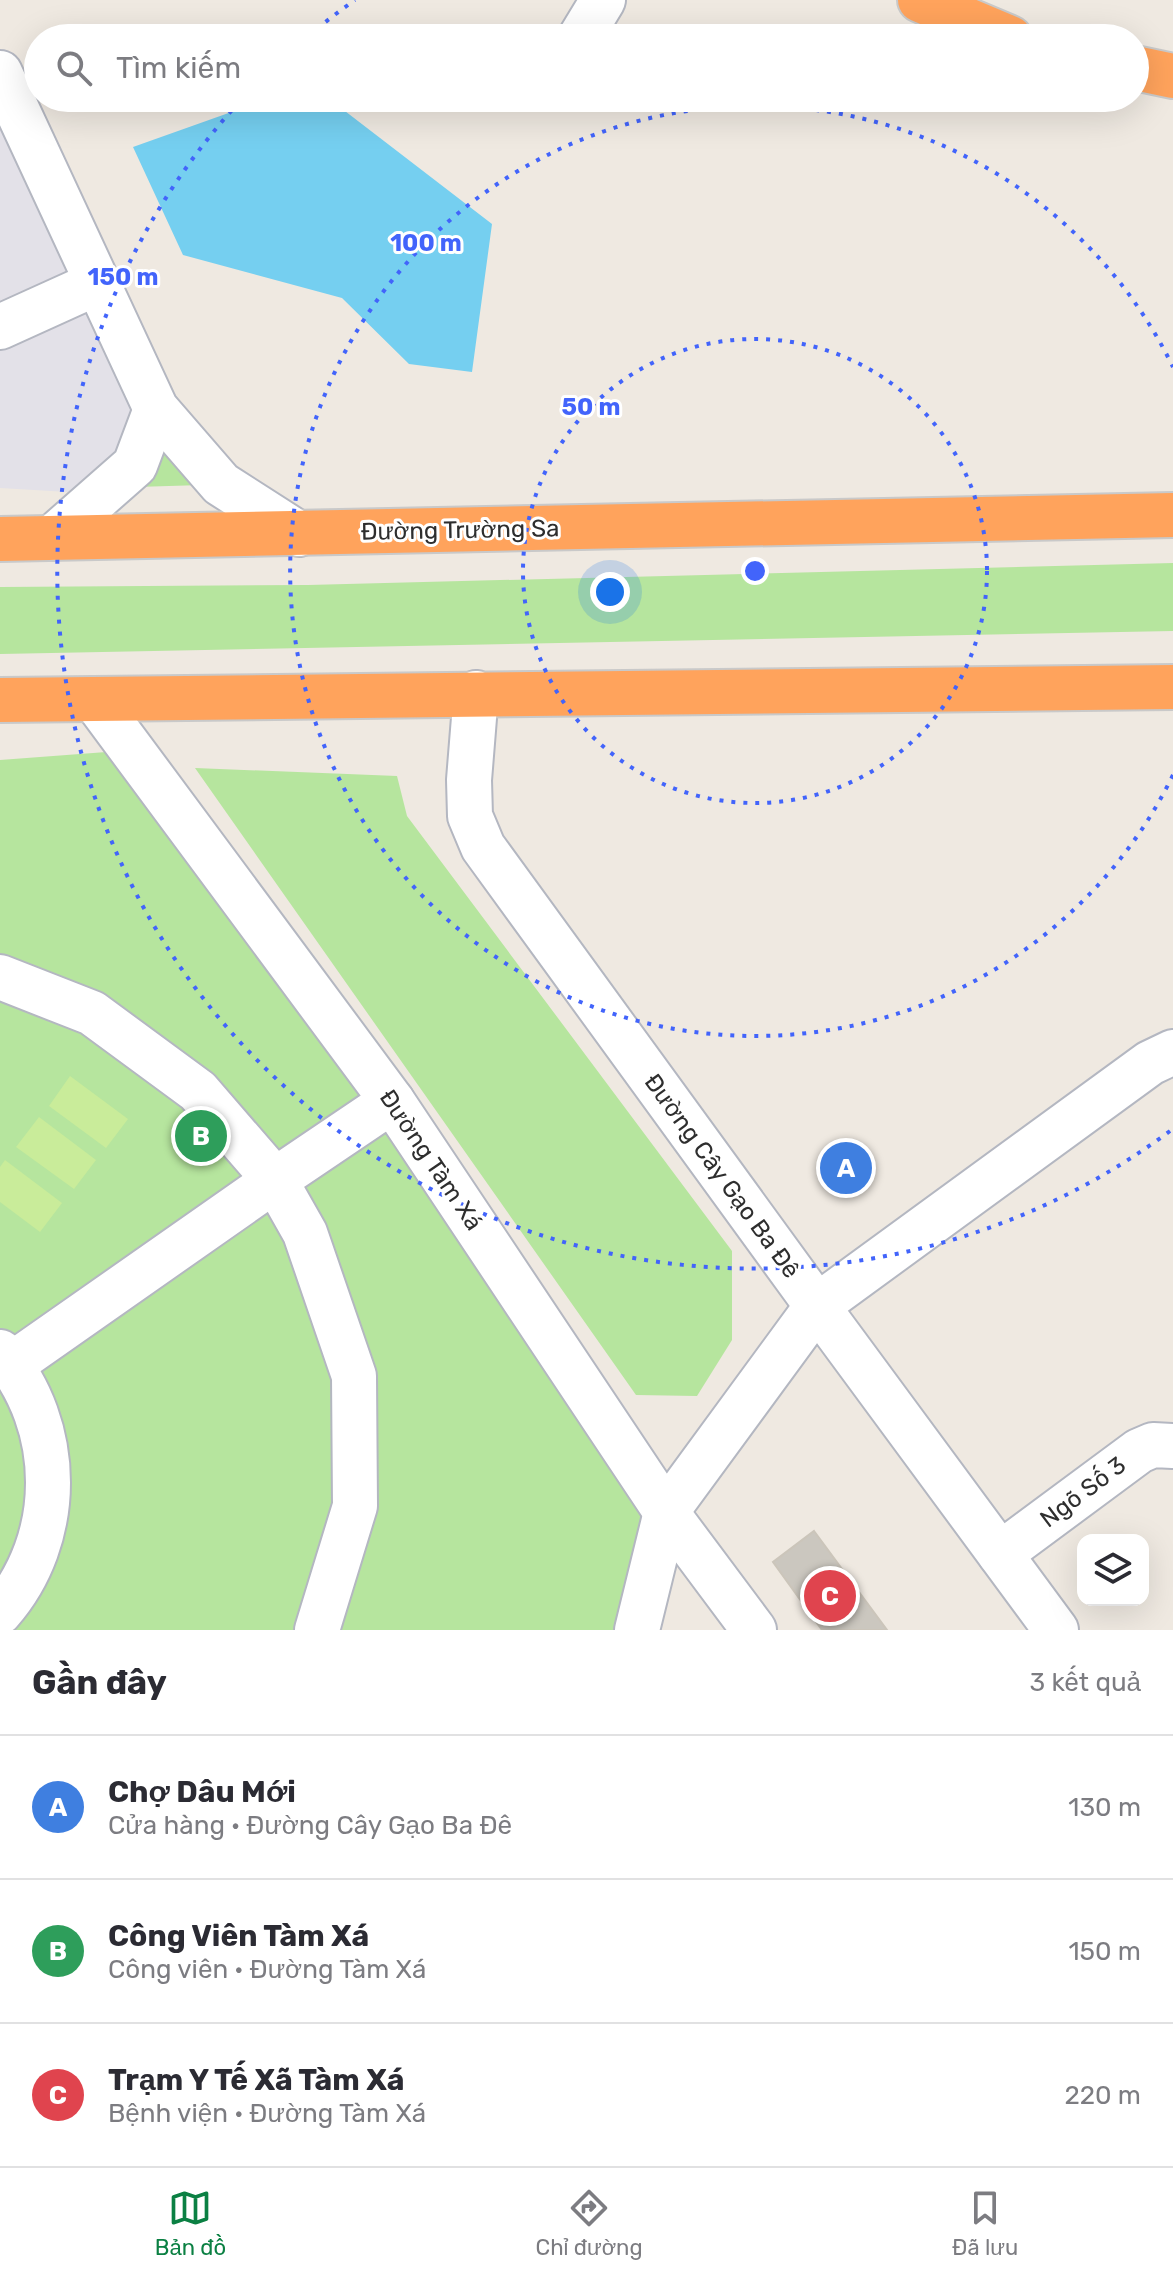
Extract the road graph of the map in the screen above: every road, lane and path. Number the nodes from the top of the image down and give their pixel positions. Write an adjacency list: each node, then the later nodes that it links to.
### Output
1 (603, 0): 3 (street)
2 (920, 0): 4 (highway)
3 (588, 24)
4 (977, 24)
5 (1149, 71): 7 (highway)
6 (0, 73): 8 (street)
7 (1173, 76)
8 (97, 283): 9 (street); 10 (street)
9 (0, 327)
10 (156, 409): 14 (street); 15 (street)
11 (1173, 484): 13 (highway, Đường Trường Sa)
12 (1173, 515): 13 (highway, Đường Trường Sa)
13 (921, 520): 14 (highway, Đường Trường Sa)
14 (299, 534): 15 (highway, Đường Trường Sa)
15 (52, 538): 16 (highway, Đường Trường Sa)
16 (0, 539)
17 (1173, 687): 18 (highway)
18 (908, 690): 19 (highway); 22 (highway)
19 (476, 693): 20 (highway); 27 (street, Đường Cây Gạo Ba Đê)
20 (94, 699): 21 (highway); 25 (street, Đường Tàm Xá)
21 (0, 700)
22 (1173, 708)
23 (0, 977): 26 (street)
24 (1173, 1052): 27 (street)
25 (392, 1101): 26 (street); 30 (street, Đường Tàm Xá)
26 (275, 1180): 28 (street); 33 (street)
27 (817, 1306): 30 (street); 31 (street, Đường Cây Gạo Ba Đê)
28 (6, 1359): 32 (street)
29 (1173, 1446): 31 (street, Ngõ Số 3)
30 (666, 1512): 34 (street); 35 (street, Đường Tàm Xá)
31 (1000, 1554): 36 (street, Đường Cây Gạo Ba Đê)
32 (0, 1612)
33 (317, 1630)
34 (637, 1630)
35 (754, 1630)
36 (1056, 1630)

